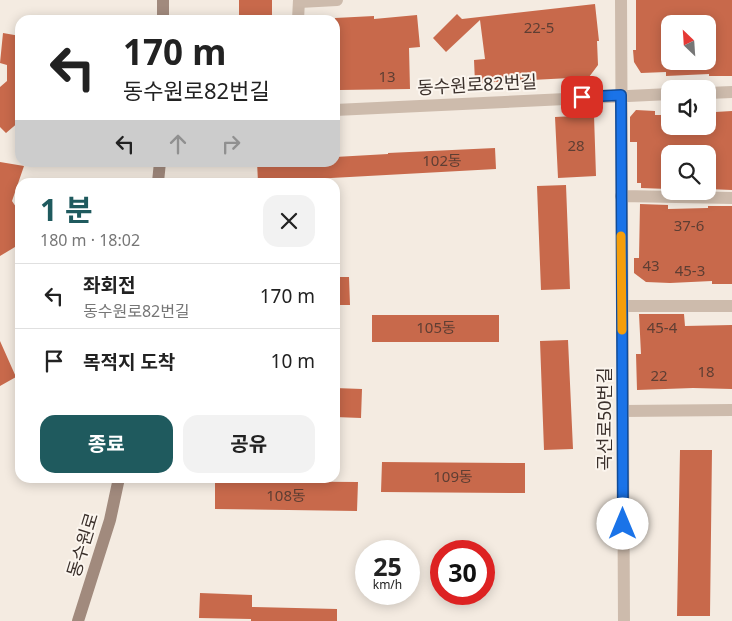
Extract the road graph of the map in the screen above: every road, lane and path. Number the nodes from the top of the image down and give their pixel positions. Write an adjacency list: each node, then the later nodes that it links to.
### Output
1 (163, 0): 5 (main road)
2 (337, 0): 4 (street)
3 (621, 0): 10 (street, 곡선로50번길)
4 (299, 1): 6 (street)
5 (163, 15)
6 (298, 15)
7 (732, 92): 8 (street)
8 (716, 93)
9 (661, 94): 10 (street, 동수원로82번길)
10 (621, 95): 11 (street, 동수원로82번길); 12 (street, 곡선로50번길)
11 (340, 110)
12 (621, 196): 13 (street); 14 (street, 곡선로50번길)
13 (732, 198)
14 (622, 306): 15 (street); 17 (street, 곡선로50번길)
15 (732, 306)
16 (732, 410): 17 (street)
17 (622, 411): 20 (street, 곡선로50번길)
18 (118, 483): 19 (main road, 동수원로)
19 (78, 621)
20 (624, 621)

